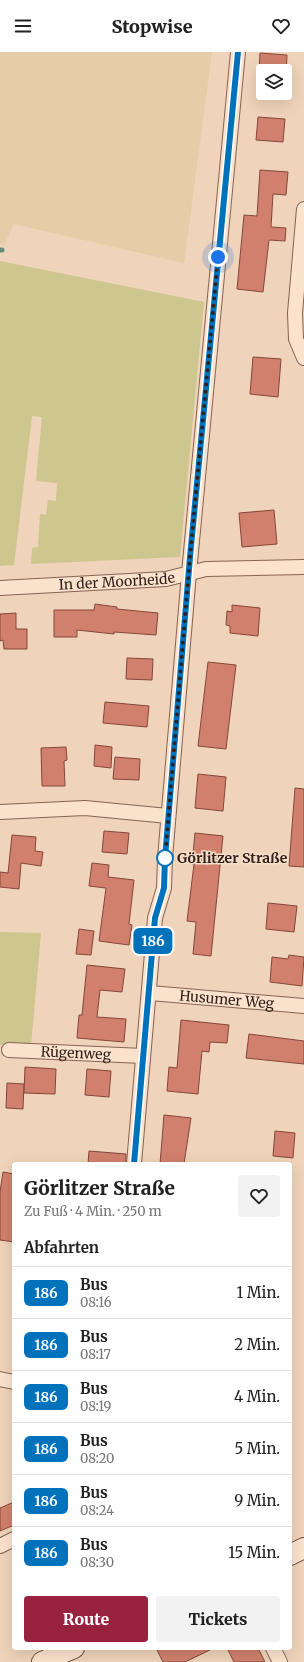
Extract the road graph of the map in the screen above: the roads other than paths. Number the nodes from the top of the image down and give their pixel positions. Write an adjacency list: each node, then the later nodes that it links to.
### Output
1 (238, 52): 5 (street)
2 (304, 209): 3 (street)
3 (304, 358)
4 (304, 567): 5 (street, In der Moorheide)
5 (189, 573): 6 (street, In der Moorheide); 8 (street)
6 (0, 588)
7 (0, 812): 8 (street)
8 (168, 816): 9 (street)
9 (150, 992): 10 (street, Husumer Weg); 12 (street)
10 (304, 1006)
11 (9, 1050): 12 (street, Rügenweg)
12 (143, 1056): 13 (street)
13 (134, 1162)
14 (0, 1379): 15 (street)
15 (12, 1382)
16 (12, 1540): 17 (street)
17 (0, 1546)
18 (304, 1548): 19 (main road)
19 (292, 1554)
20 (69, 1650): 22 (main road)
21 (274, 1650): 23 (street)
22 (42, 1662)
23 (280, 1662)

